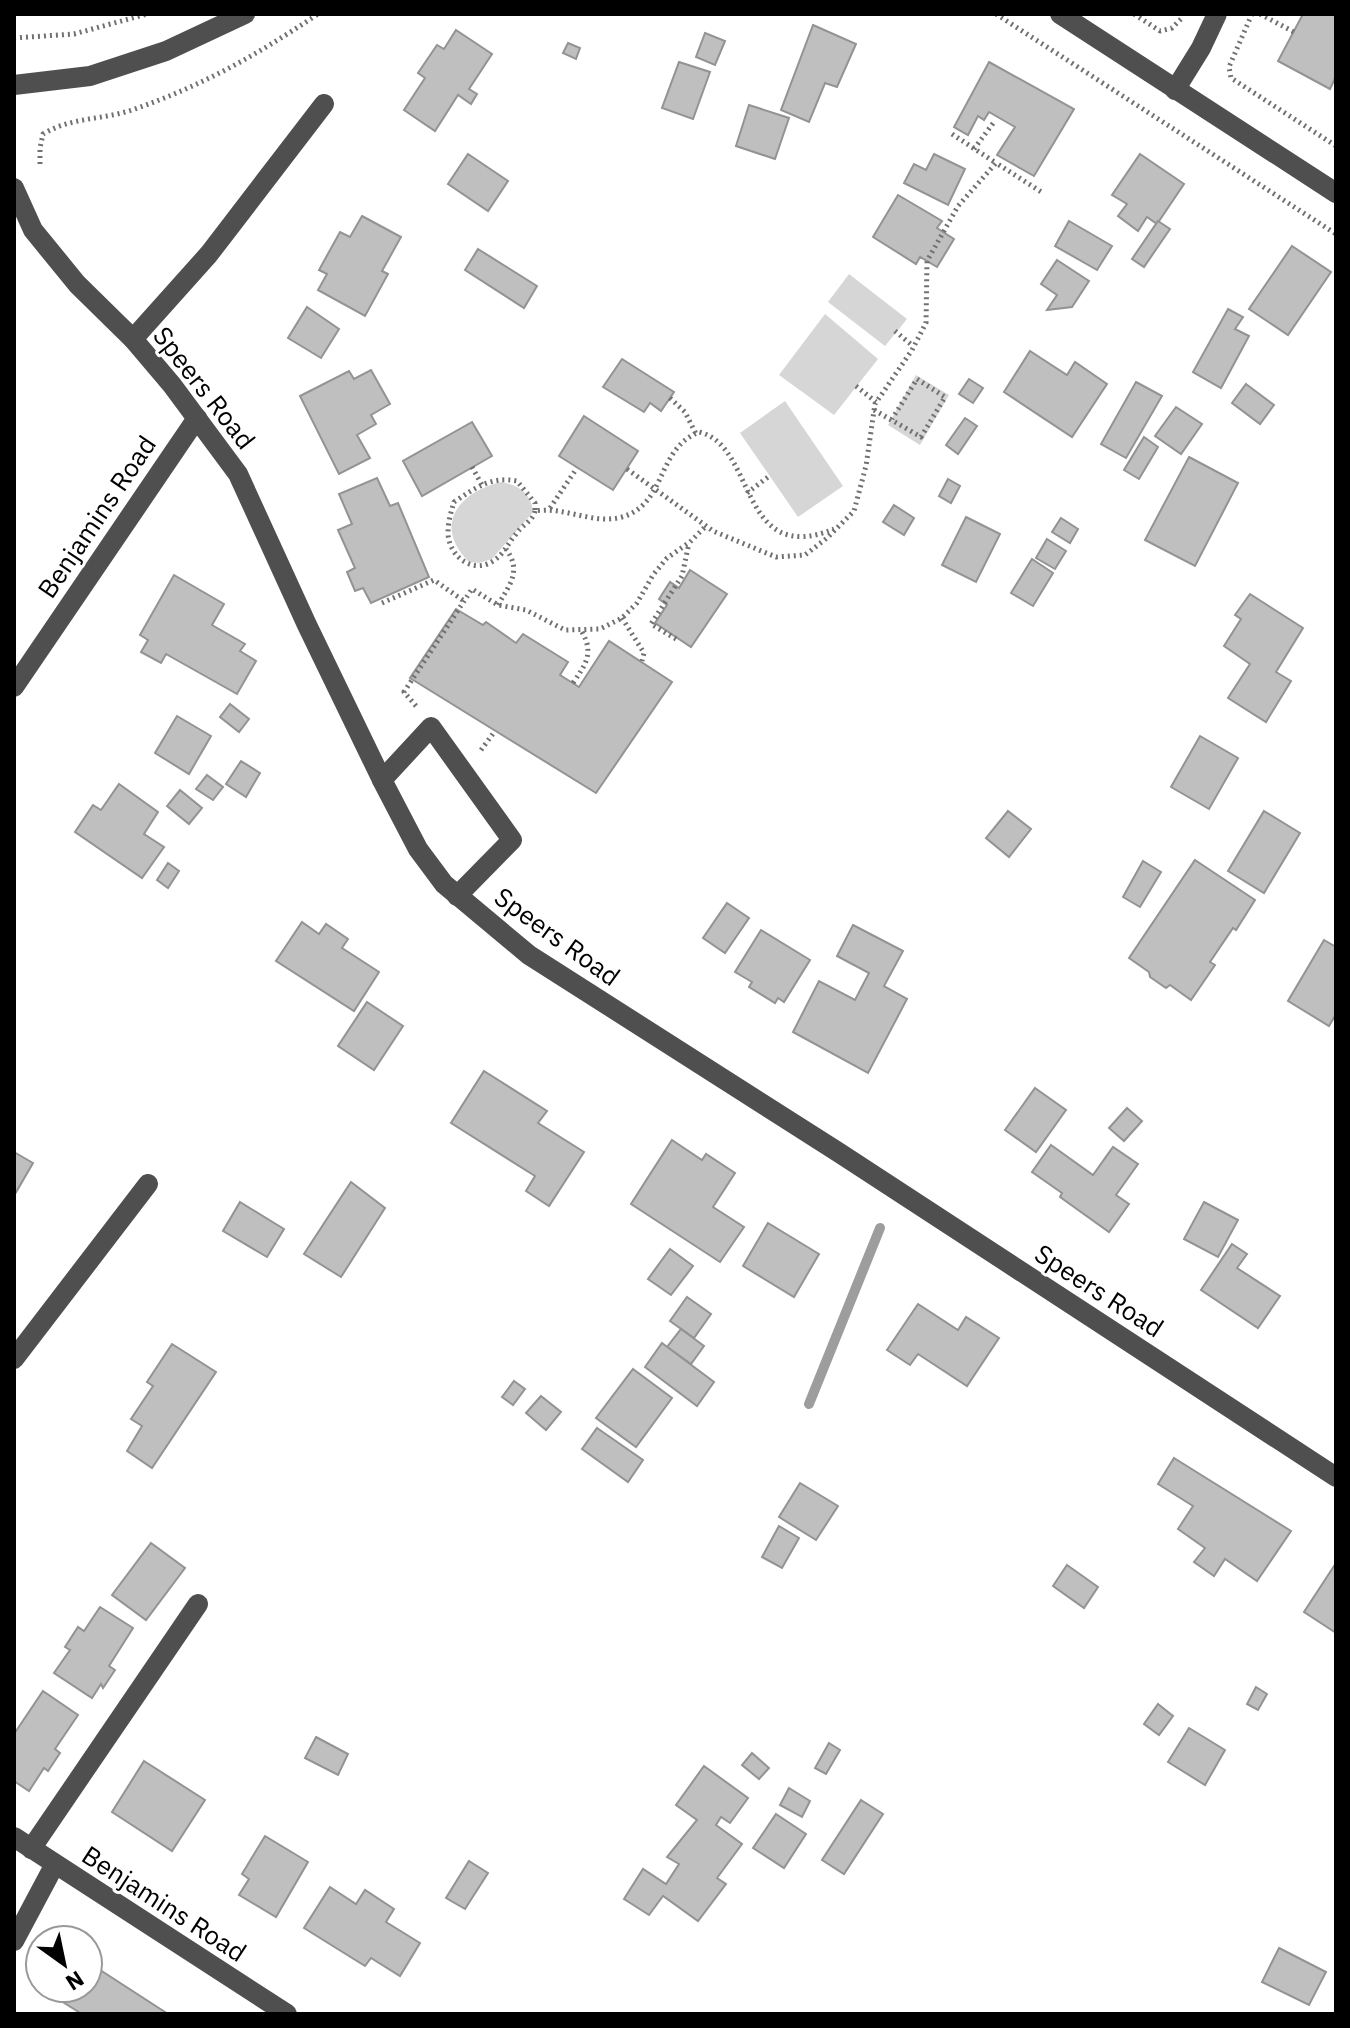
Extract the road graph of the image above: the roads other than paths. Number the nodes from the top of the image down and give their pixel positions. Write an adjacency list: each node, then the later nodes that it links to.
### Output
1 (245, 14): 4 (street)
2 (1060, 14): 5 (street)
3 (1217, 14): 5 (street)
4 (14, 85)
5 (1175, 90): 8 (street)
6 (324, 104): 9 (street)
7 (14, 188): 9 (street, Speers Road)
8 (1336, 193)
9 (133, 339): 10 (street, Speers Road)
10 (197, 418): 11 (street, Benjamins Road); 12 (street, Speers Road)
11 (14, 687)
12 (382, 780): 13 (street, Speers Road); 13 (street)
13 (457, 896): 16 (street, Speers Road)
14 (148, 1184): 15 (street)
15 (14, 1359)
16 (1336, 1477)
17 (198, 1604): 18 (street)
18 (22, 1843): 19 (street, Benjamins Road)
19 (55, 1864): 20 (street); 21 (street, Benjamins Road)
20 (14, 1941)
21 (287, 2014)

